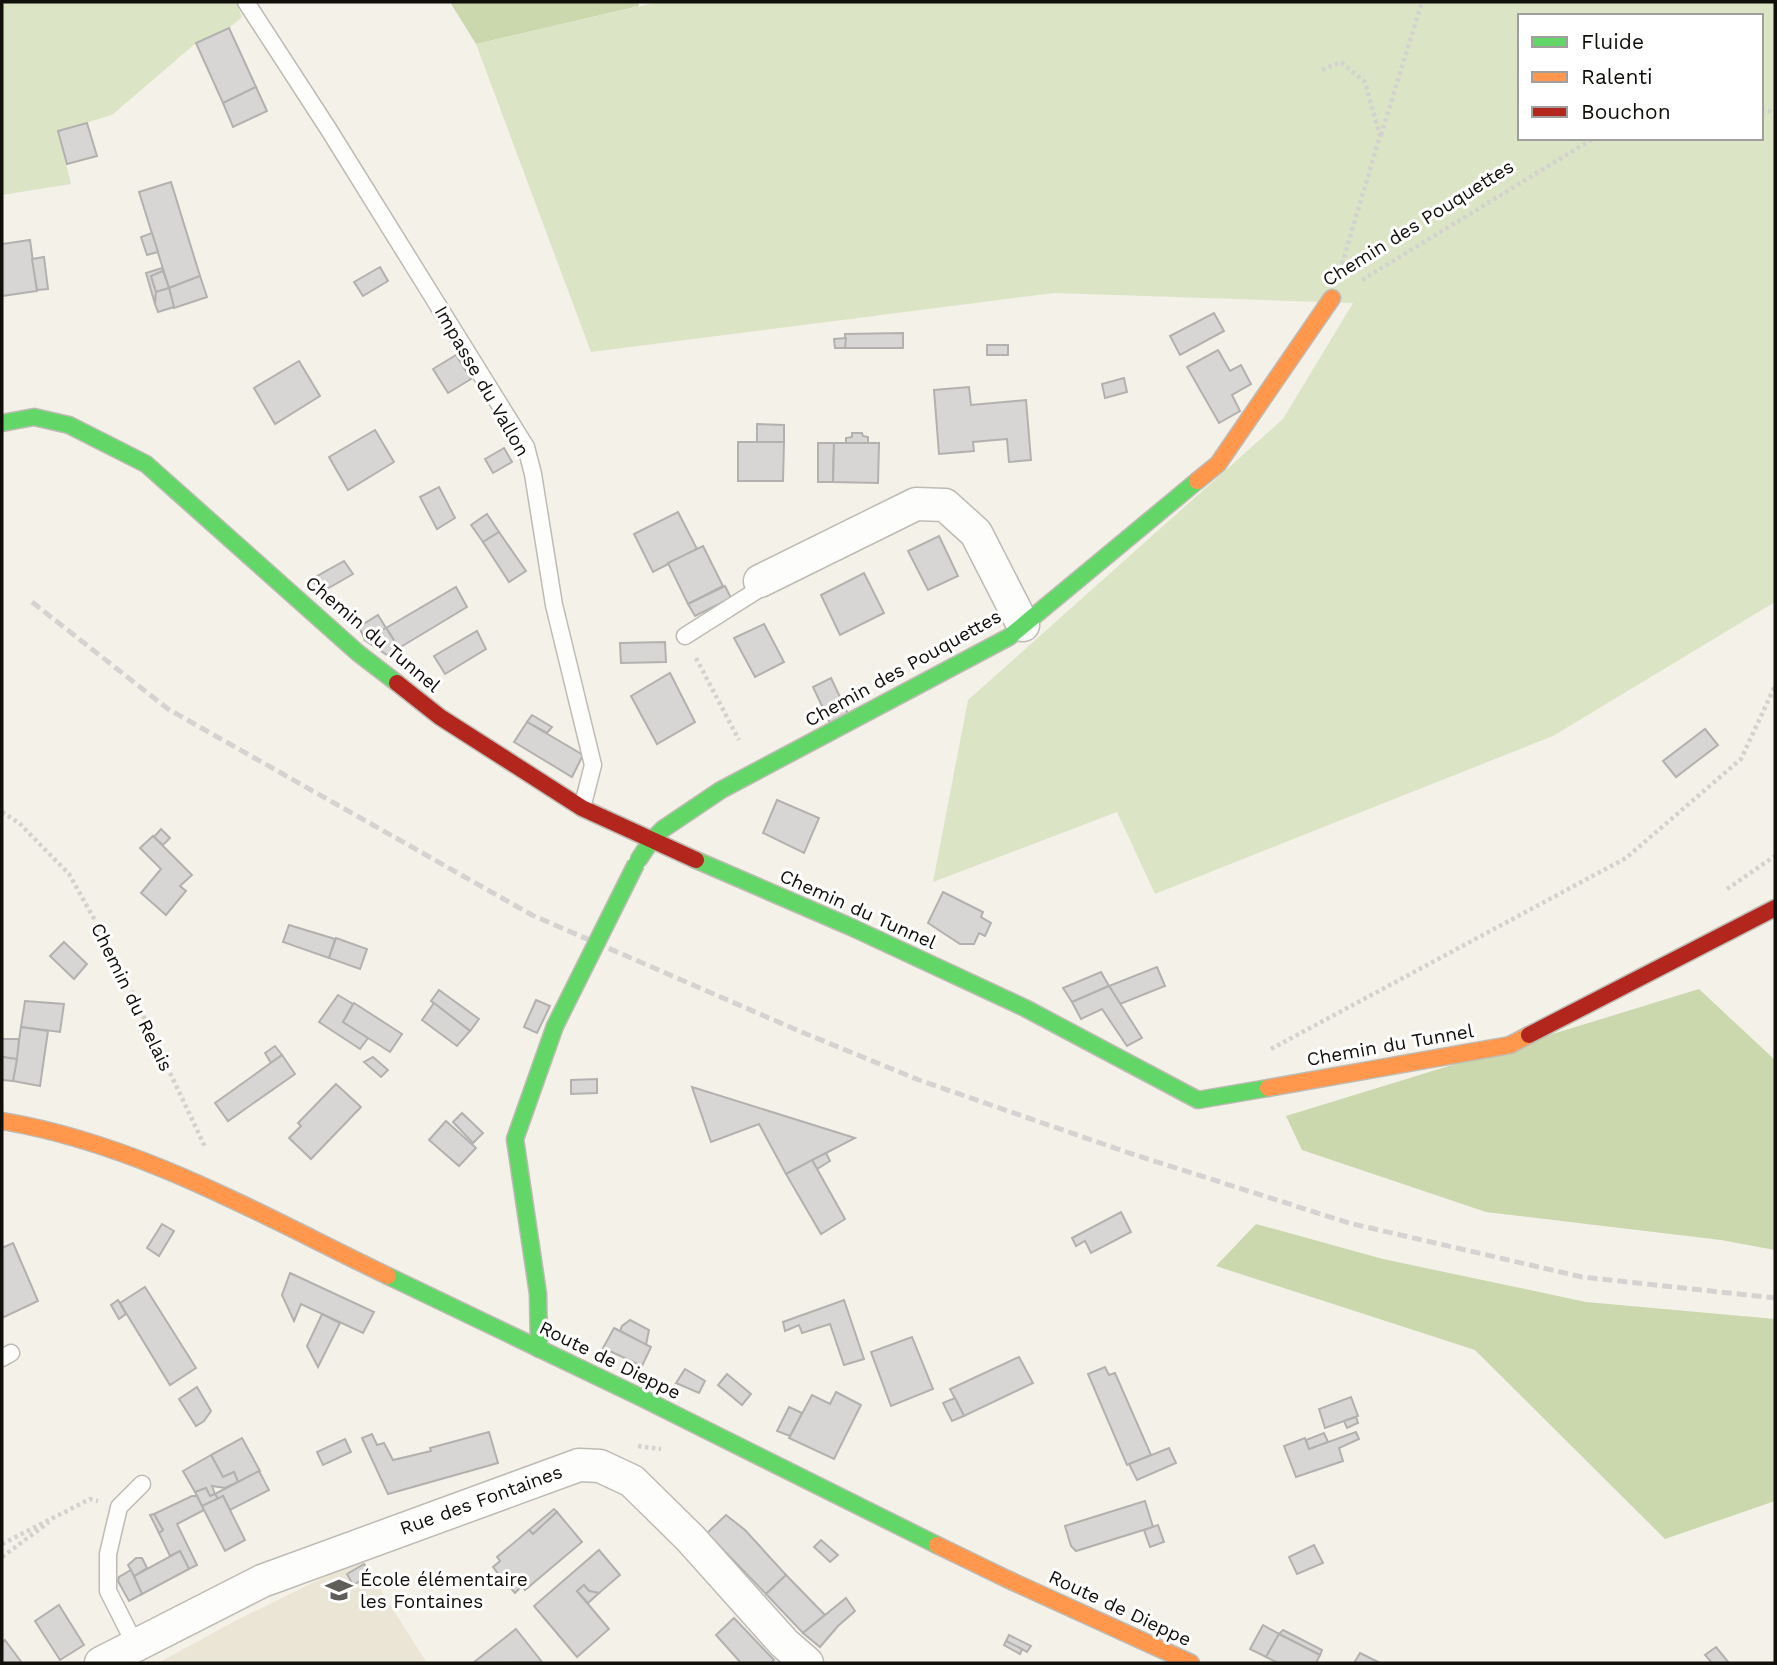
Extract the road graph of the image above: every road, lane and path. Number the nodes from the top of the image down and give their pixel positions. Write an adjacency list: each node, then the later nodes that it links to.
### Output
1 (246, 2): 13 (lane, Impasse du Vallon)
2 (1422, 2): 4 (path)
3 (1322, 70): 4 (path)
4 (1380, 136): 6 (path)
5 (1591, 140): 6 (path, Chemin des Pouquettes)
6 (1332, 299): 9 (street, Chemin des Pouquettes)
7 (2, 423): 13 (street, Chemin du Tunnel)
8 (760, 581): 9 (street); 10 (lane)
9 (1023, 625): 15 (street, Chemin des Pouquettes)
10 (685, 635): 12 (path)
11 (1775, 686): 17 (path)
12 (729, 723)
13 (582, 808): 15 (street, Chemin du Tunnel)
14 (2, 812): 19 (path, Chemin du Relais)
15 (651, 841): 16 (street, Chemin du Tunnel); 20 (street, Chemin des Pouquettes, bridge)
16 (1775, 908)
17 (1260, 1055)
18 (2, 1121): 20 (street, Route de Dieppe)
19 (211, 1158)
20 (539, 1349): 31 (street, Route de Dieppe)
21 (664, 1449): 22 (path)
22 (600, 1466): 28 (street, Rue des Fontaines); 30 (street)
23 (142, 1484): 24 (lane)
24 (119, 1507): 25 (path); 28 (lane)
25 (61, 1514): 26 (path); 27 (path)
26 (2, 1544)
27 (2, 1557)
28 (136, 1646): 29 (street, Rue des Fontaines)
29 (101, 1663)
30 (807, 1663)
31 (1191, 1663)

